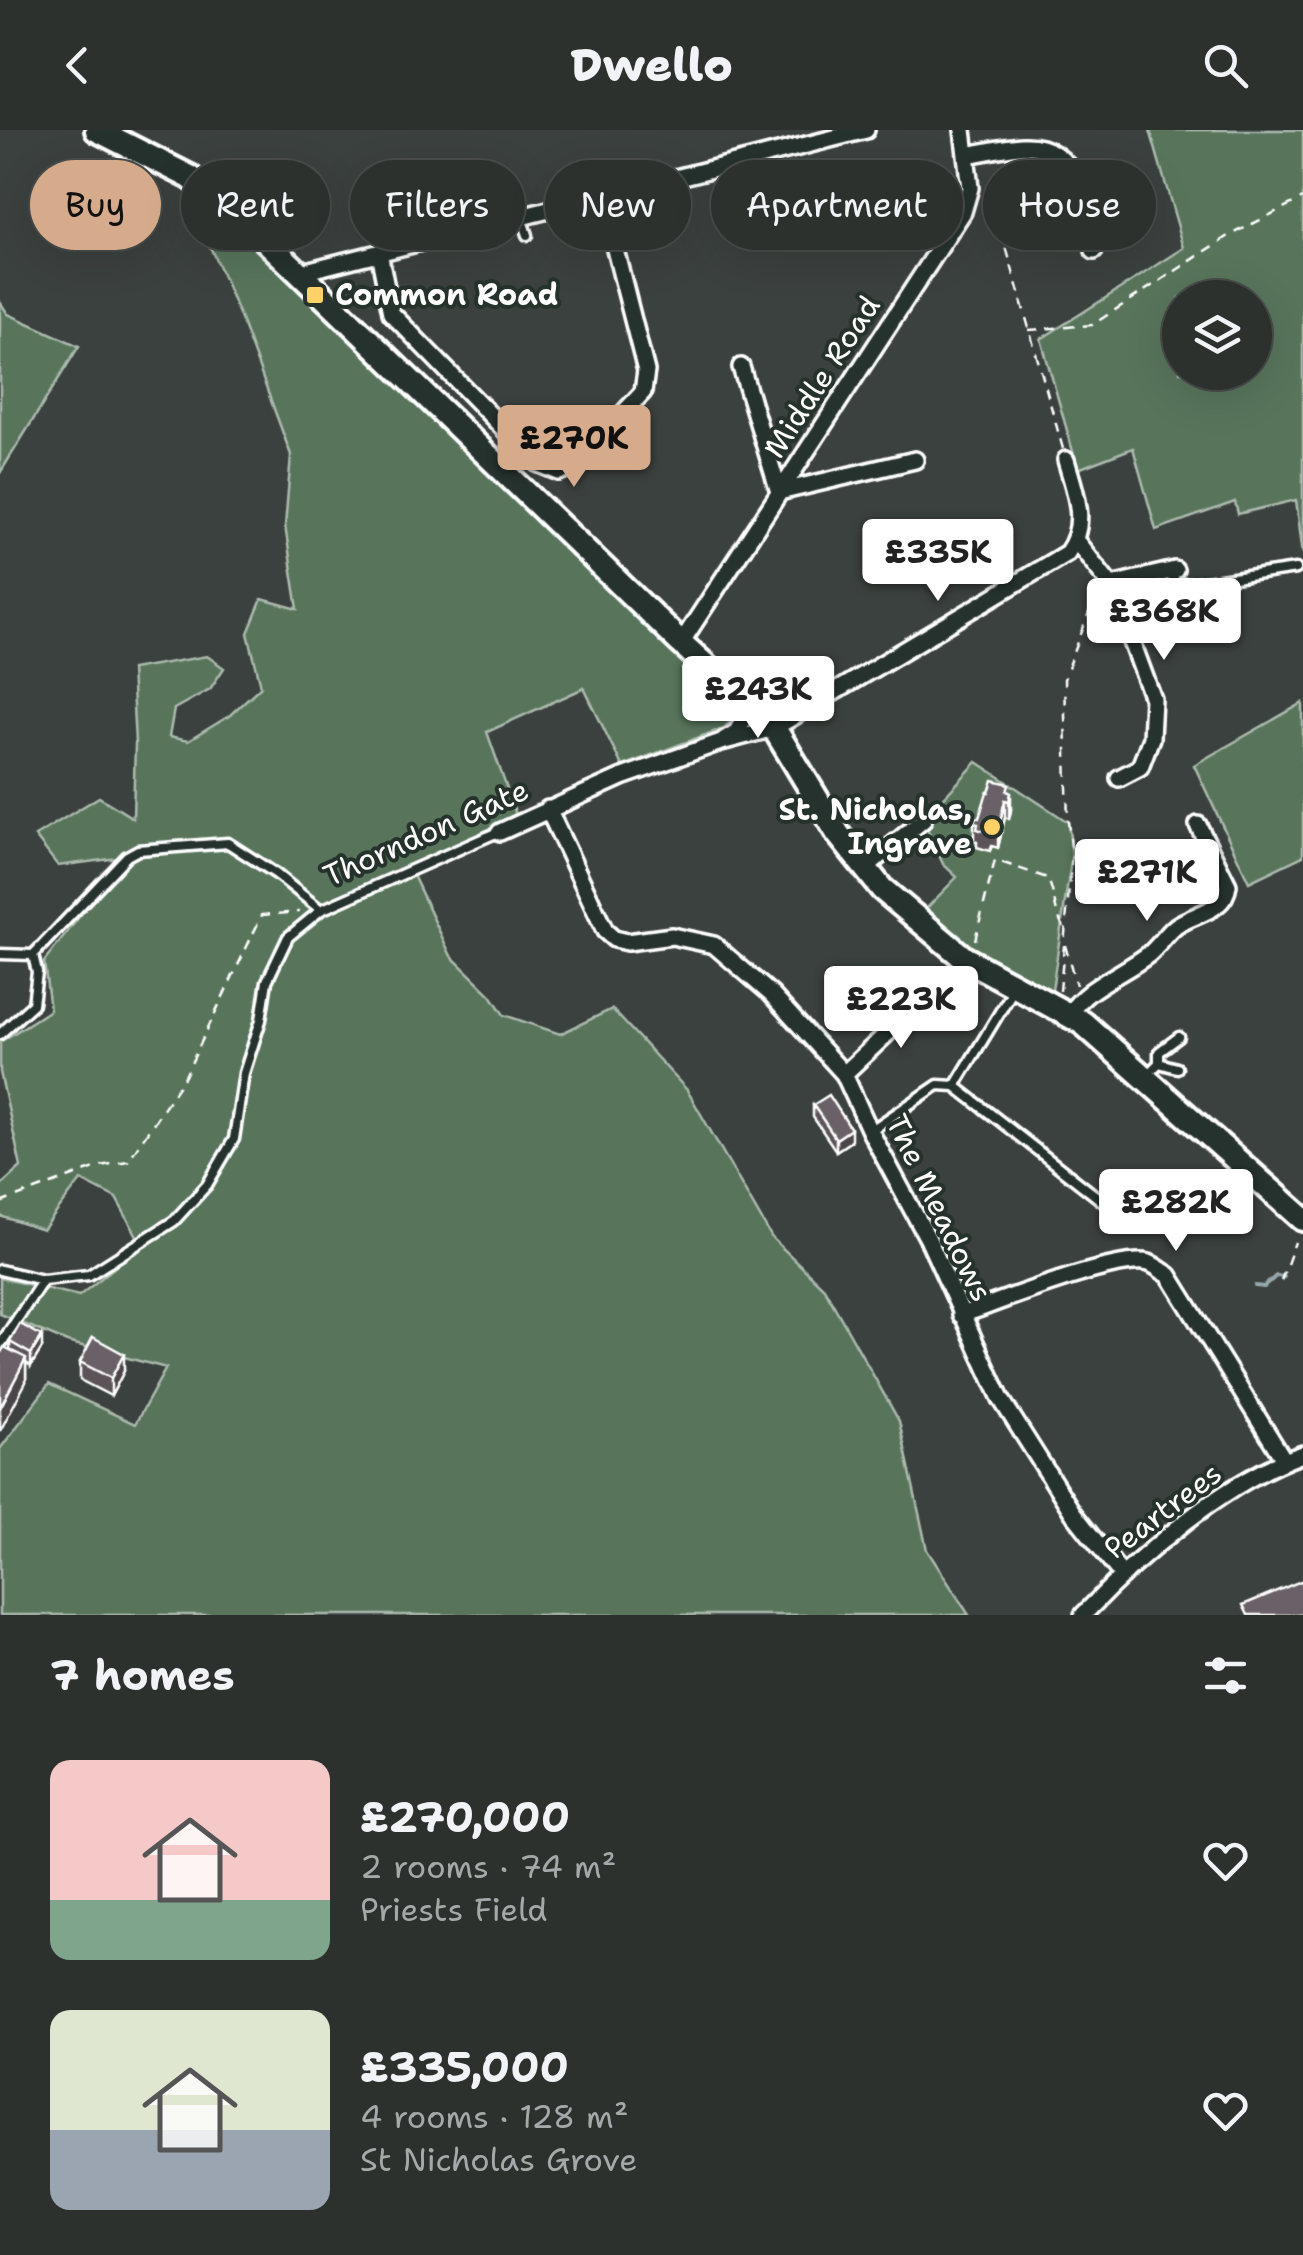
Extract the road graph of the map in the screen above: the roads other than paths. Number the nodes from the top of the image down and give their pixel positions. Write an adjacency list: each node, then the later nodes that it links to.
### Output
1 (97, 130): 14 (main road)
2 (866, 130): 7 (street)
3 (963, 130): 6 (street, Middle Road)
4 (1050, 130): 5 (street)
5 (1045, 148): 6 (street); 12 (street)
6 (967, 155): 18 (street, Middle Road)
7 (691, 175)
8 (525, 230): 9 (lane)
9 (527, 236)
10 (387, 250): 13 (street)
11 (615, 250): 13 (street)
12 (1094, 251)
13 (379, 252): 14 (street)
14 (298, 273): 25 (main road)
15 (741, 367): 18 (street)
16 (915, 460): 18 (street)
17 (1066, 460): 19 (street)
18 (779, 492): 25 (street, Middle Road)
19 (1076, 541): 22 (street); 27 (street, Thorndon Gate)
20 (1296, 569): 21 (lane)
21 (1170, 571): 22 (street)
22 (1111, 585): 24 (street)
23 (1193, 608): 24 (lane)
24 (1122, 616): 29 (street)
25 (681, 643): 26 (main road)
26 (750, 706): 27 (main road); 28 (street)
27 (774, 728): 28 (street, Thorndon Gate); 34 (main road)
28 (721, 742): 30 (street, Thorndon Gate)
29 (1119, 778)
30 (548, 809): 33 (street, Thorndon Gate); 45 (street, The Meadows)
31 (923, 820): 34 (street)
32 (1198, 825): 40 (street)
33 (500, 832): 35 (lane, Thorndon Gate)
34 (864, 868): 38 (main road)
35 (321, 910): 37 (lane, Thorndon Gate); 51 (lane)
36 (0, 954): 37 (lane)
37 (33, 955): 41 (lane)
38 (1015, 987): 40 (main road); 46 (lane)
39 (928, 995): 45 (street)
40 (1070, 1006): 44 (main road)
41 (0, 1034)
42 (1178, 1038): 44 (lane)
43 (1176, 1068): 44 (lane)
44 (1152, 1070): 48 (main road)
45 (844, 1074): 47 (street, The Meadows)
46 (955, 1086): 47 (lane); 49 (lane)
47 (870, 1131): 52 (street, The Meadows)
48 (1303, 1219)
49 (1129, 1222)
50 (0, 1270): 51 (lane)
51 (43, 1280): 53 (lane)
52 (961, 1315): 55 (street); 56 (street, The Meadows)
53 (0, 1345)
54 (1303, 1454): 55 (street, Peartrees)
55 (1284, 1460): 56 (street, Peartrees)
56 (1122, 1575): 57 (street, Peartrees)
57 (1083, 1615)

